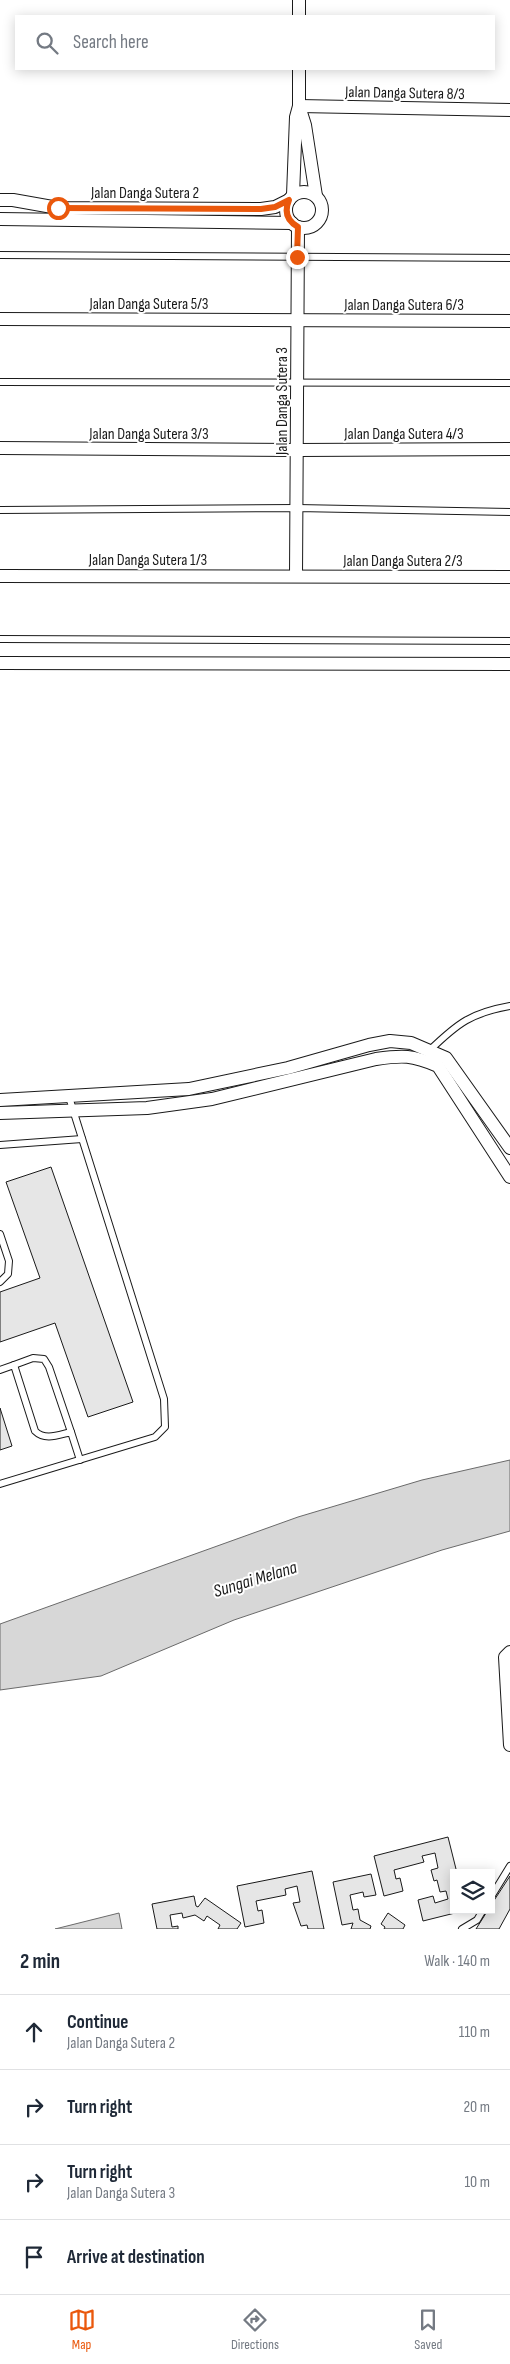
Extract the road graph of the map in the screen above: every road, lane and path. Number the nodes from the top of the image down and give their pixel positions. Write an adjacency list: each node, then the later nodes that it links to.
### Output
1 (299, 0): 2 (street)
2 (299, 15)
3 (299, 70): 4 (street)
4 (299, 106): 5 (street, Jalan Danga Sutera 8/3); 6 (street); 7 (street)
5 (510, 110)
6 (316, 196): 7 (street); 10 (street)
7 (291, 198): 8 (street, Jalan Danga Sutera 2); 10 (street)
8 (0, 200)
9 (0, 219): 10 (street, Jalan Danga Sutera 2)
10 (295, 225): 12 (street, Jalan Danga Sutera 3)
11 (0, 255): 12 (lane)
12 (297, 257): 13 (lane); 15 (street, Jalan Danga Sutera 3)
13 (510, 258)
14 (0, 319): 15 (street, Jalan Danga Sutera 5/3)
15 (298, 320): 16 (street, Jalan Danga Sutera 6/3); 18 (street, Jalan Danga Sutera 3)
16 (510, 320)
17 (0, 382): 18 (lane)
18 (298, 382): 19 (lane); 22 (street, Jalan Danga Sutera 3)
19 (510, 383)
20 (0, 448): 22 (street, Jalan Danga Sutera 3/3)
21 (510, 449): 22 (street, Jalan Danga Sutera 4/3)
22 (298, 450): 23 (street, Jalan Danga Sutera 3)
23 (297, 508): 24 (lane); 25 (lane); 27 (street, Jalan Danga Sutera 3)
24 (0, 510)
25 (510, 512)
26 (0, 576): 27 (street, Jalan Danga Sutera 1/3)
27 (296, 576): 28 (street, Jalan Danga Sutera 2/3)
28 (510, 577)
29 (0, 639): 30 (lane)
30 (510, 641)
31 (0, 663): 32 (street)
32 (510, 664)
33 (510, 1006): 34 (lane)
34 (430, 1050): 35 (street); 41 (street)
35 (69, 1097): 36 (street); 37 (lane)
36 (0, 1100)
37 (73, 1110): 38 (street); 39 (lane); 42 (street)
38 (0, 1113)
39 (82, 1139): 40 (lane); 48 (lane)
40 (0, 1145)
41 (510, 1148)
42 (510, 1177)
43 (0, 1234): 44 (lane)
44 (0, 1282)
45 (14, 1365): 46 (lane); 47 (lane); 47 (lane)
46 (0, 1370)
47 (71, 1432): 48 (lane)
48 (80, 1460): 49 (lane)
49 (0, 1484)
50 (510, 1652): 51 (street)
51 (510, 1744)
52 (510, 1866): 53 (lane)
53 (495, 1890)
54 (481, 1914): 55 (lane)
55 (462, 1929)

